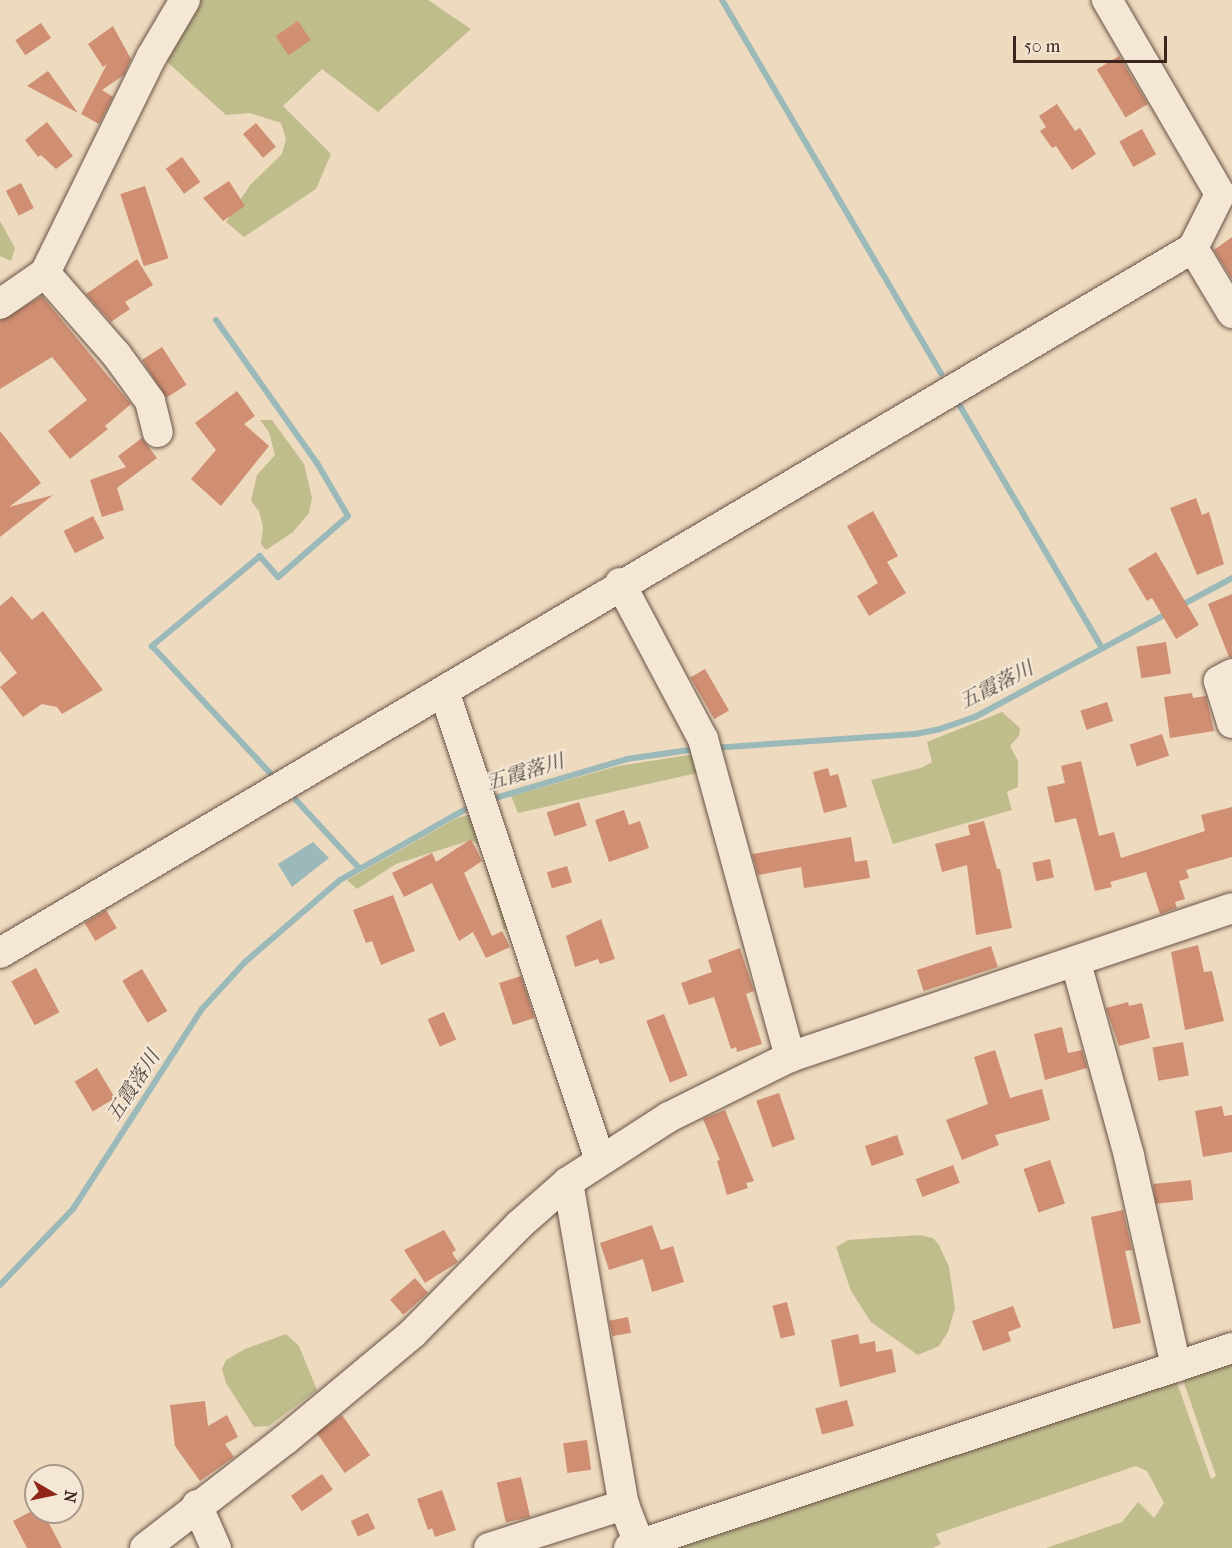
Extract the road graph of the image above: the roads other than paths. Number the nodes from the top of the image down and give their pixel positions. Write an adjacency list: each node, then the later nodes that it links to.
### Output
1 (185, 0): 5 (street)
2 (1107, 0): 3 (street)
3 (1226, 191): 4 (street)
4 (1193, 248): 7 (street); 9 (street)
5 (45, 273): 6 (street); 8 (street)
6 (0, 304)
7 (1232, 314)
8 (158, 432)
9 (620, 583): 11 (street); 16 (street)
10 (1232, 674): 12 (street)
11 (444, 691): 14 (street); 17 (street)
12 (1232, 723)
13 (1232, 908): 15 (street)
14 (0, 953)
15 (1076, 963): 16 (street); 20 (street)
16 (790, 1057): 17 (street)
17 (600, 1159): 18 (street)
18 (568, 1182): 21 (street); 22 (street)
19 (1232, 1348): 20 (street)
20 (1176, 1367): 23 (street)
21 (624, 1505): 23 (street); 26 (street)
22 (197, 1506): 24 (street); 25 (street)
23 (635, 1547)
24 (145, 1548)
25 (216, 1548)
26 (489, 1548)

